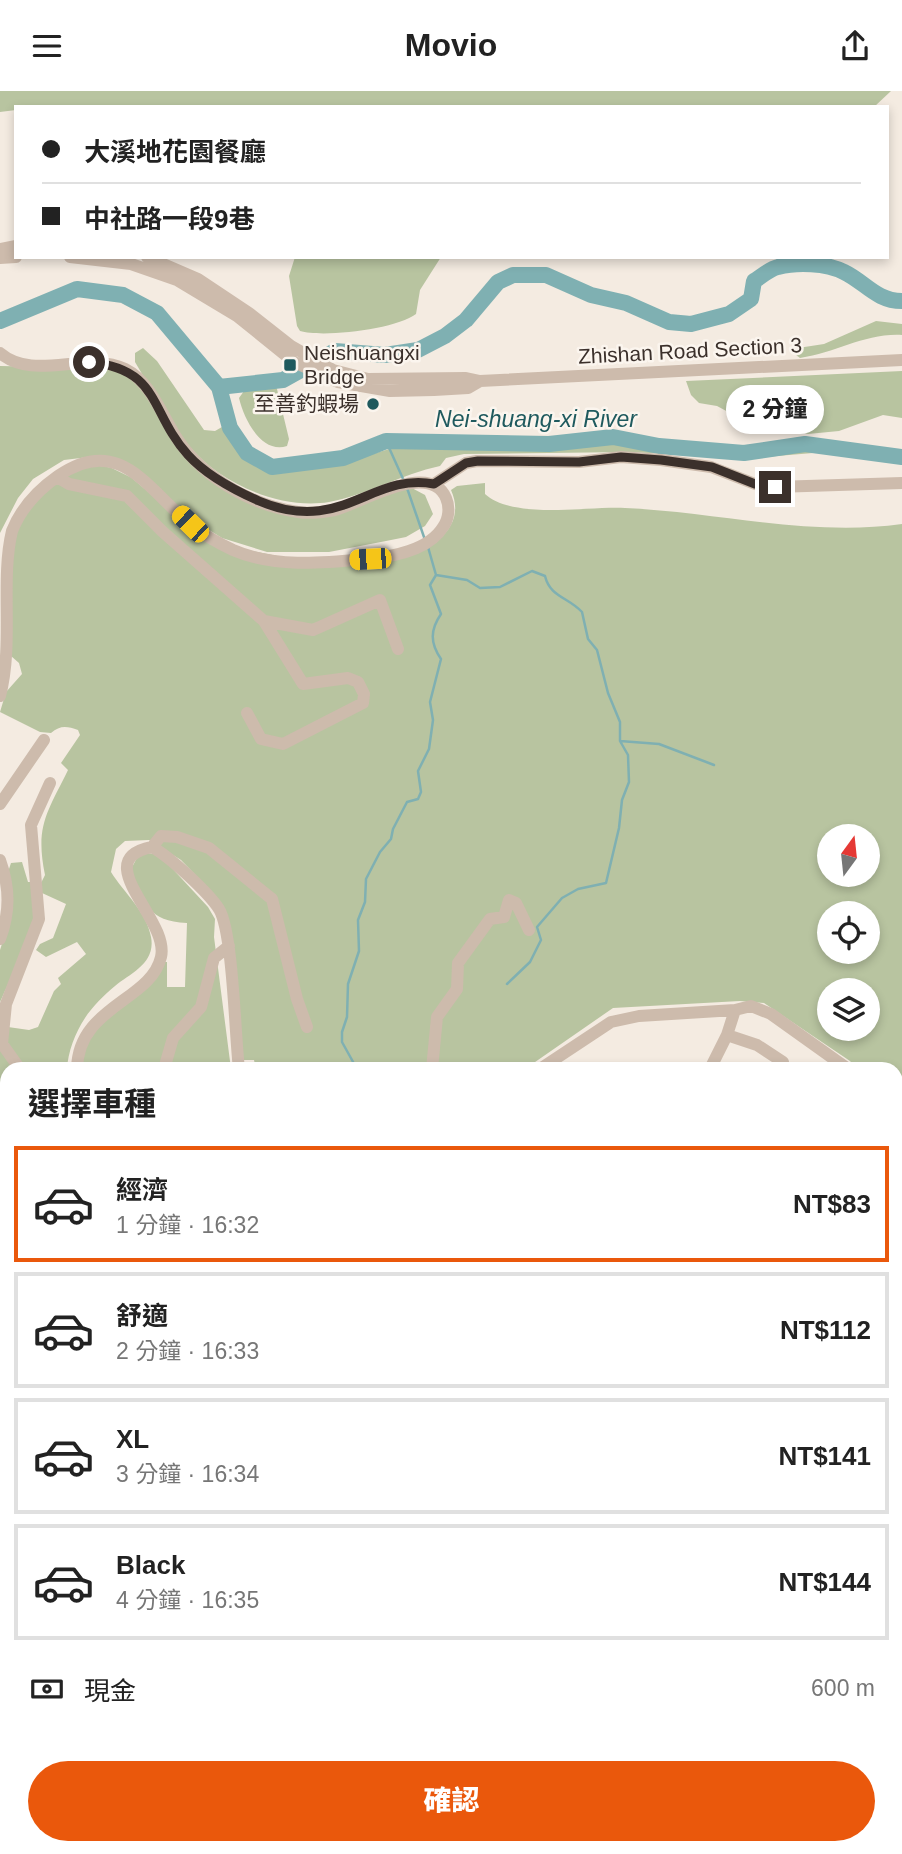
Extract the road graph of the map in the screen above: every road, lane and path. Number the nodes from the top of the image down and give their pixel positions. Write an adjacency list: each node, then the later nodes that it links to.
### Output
1 (87, 259): 4 (street, Zhishan Road Section 3)
2 (152, 259): 4 (street, Zhishan Road Section 3)
3 (0, 352): 8 (street)
4 (298, 358): 5 (street, Zhishan Road Section 3)
5 (902, 360)
6 (57, 477): 8 (street); 9 (street); 11 (street)
7 (902, 483): 8 (street)
8 (434, 484)
9 (264, 621): 10 (street); 12 (street)
10 (398, 649)
11 (0, 696)
12 (247, 713)
13 (44, 740): 15 (street)
14 (50, 782): 24 (street)
15 (0, 804)
16 (152, 847): 20 (street); 22 (street); 26 (street)
17 (0, 860): 19 (street)
18 (529, 930): 29 (street)
19 (0, 939)
20 (229, 946): 27 (street); 28 (street)
21 (735, 1010): 23 (street); 30 (street); 33 (street)
22 (307, 1027)
23 (727, 1035): 31 (street); 32 (street)
24 (1, 1042): 25 (street)
25 (15, 1062)
26 (78, 1062)
27 (166, 1062)
28 (238, 1062)
29 (433, 1062)
30 (550, 1062)
31 (714, 1062)
32 (783, 1062)
33 (838, 1062)

